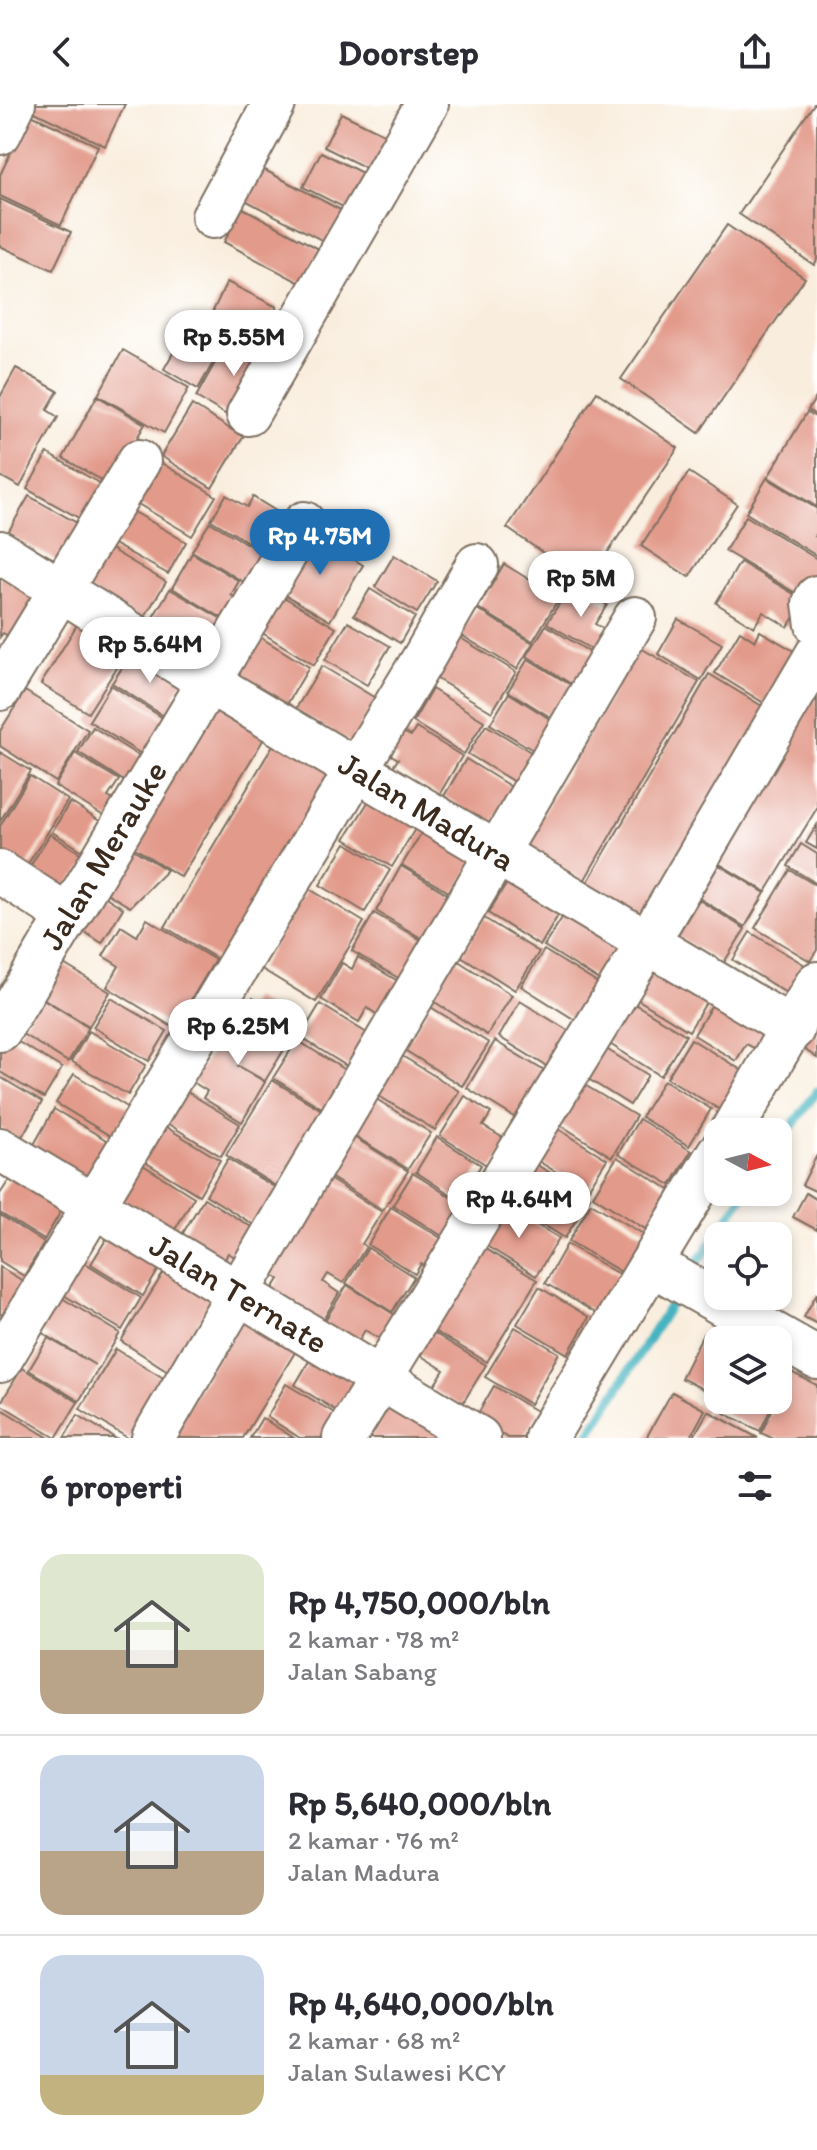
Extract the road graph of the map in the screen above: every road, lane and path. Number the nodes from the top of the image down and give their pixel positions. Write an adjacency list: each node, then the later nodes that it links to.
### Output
1 (14, 104): 4 (street)
2 (274, 104): 5 (street)
3 (427, 104): 6 (street)
4 (0, 133)
5 (213, 217)
6 (248, 414)
7 (139, 461): 11 (street)
8 (304, 523): 16 (street, Jalan Merauke)
9 (0, 552): 11 (street, Jalan Madura)
10 (477, 565): 18 (street)
11 (62, 592): 16 (street, Jalan Madura); 17 (street)
12 (817, 597): 14 (street)
13 (635, 618): 19 (street)
14 (817, 625)
15 (817, 654): 22 (street)
16 (207, 681): 18 (street, Jalan Madura); 21 (street, Jalan Merauke)
17 (0, 689)
18 (357, 769): 19 (street, Jalan Madura); 29 (street)
19 (498, 854): 22 (street, Jalan Madura); 31 (street)
20 (0, 872): 21 (street)
21 (67, 915): 25 (street, Jalan Merauke)
22 (648, 942): 24 (street, Jalan Madura); 34 (street)
23 (817, 983): 24 (street)
24 (793, 1029): 26 (street)
25 (0, 1030)
26 (739, 1118)
27 (0, 1149): 29 (street, Jalan Ternate)
28 (704, 1193): 30 (street)
29 (93, 1205): 31 (street, Jalan Ternate); 33 (street)
30 (675, 1277): 32 (street); 35 (street)
31 (238, 1293): 34 (street, Jalan Ternate); 36 (street)
32 (817, 1358)
33 (0, 1361)
34 (380, 1379): 37 (street); 38 (street, Jalan Ternate)
35 (563, 1434)
36 (153, 1438)
37 (344, 1438)
38 (479, 1438)

